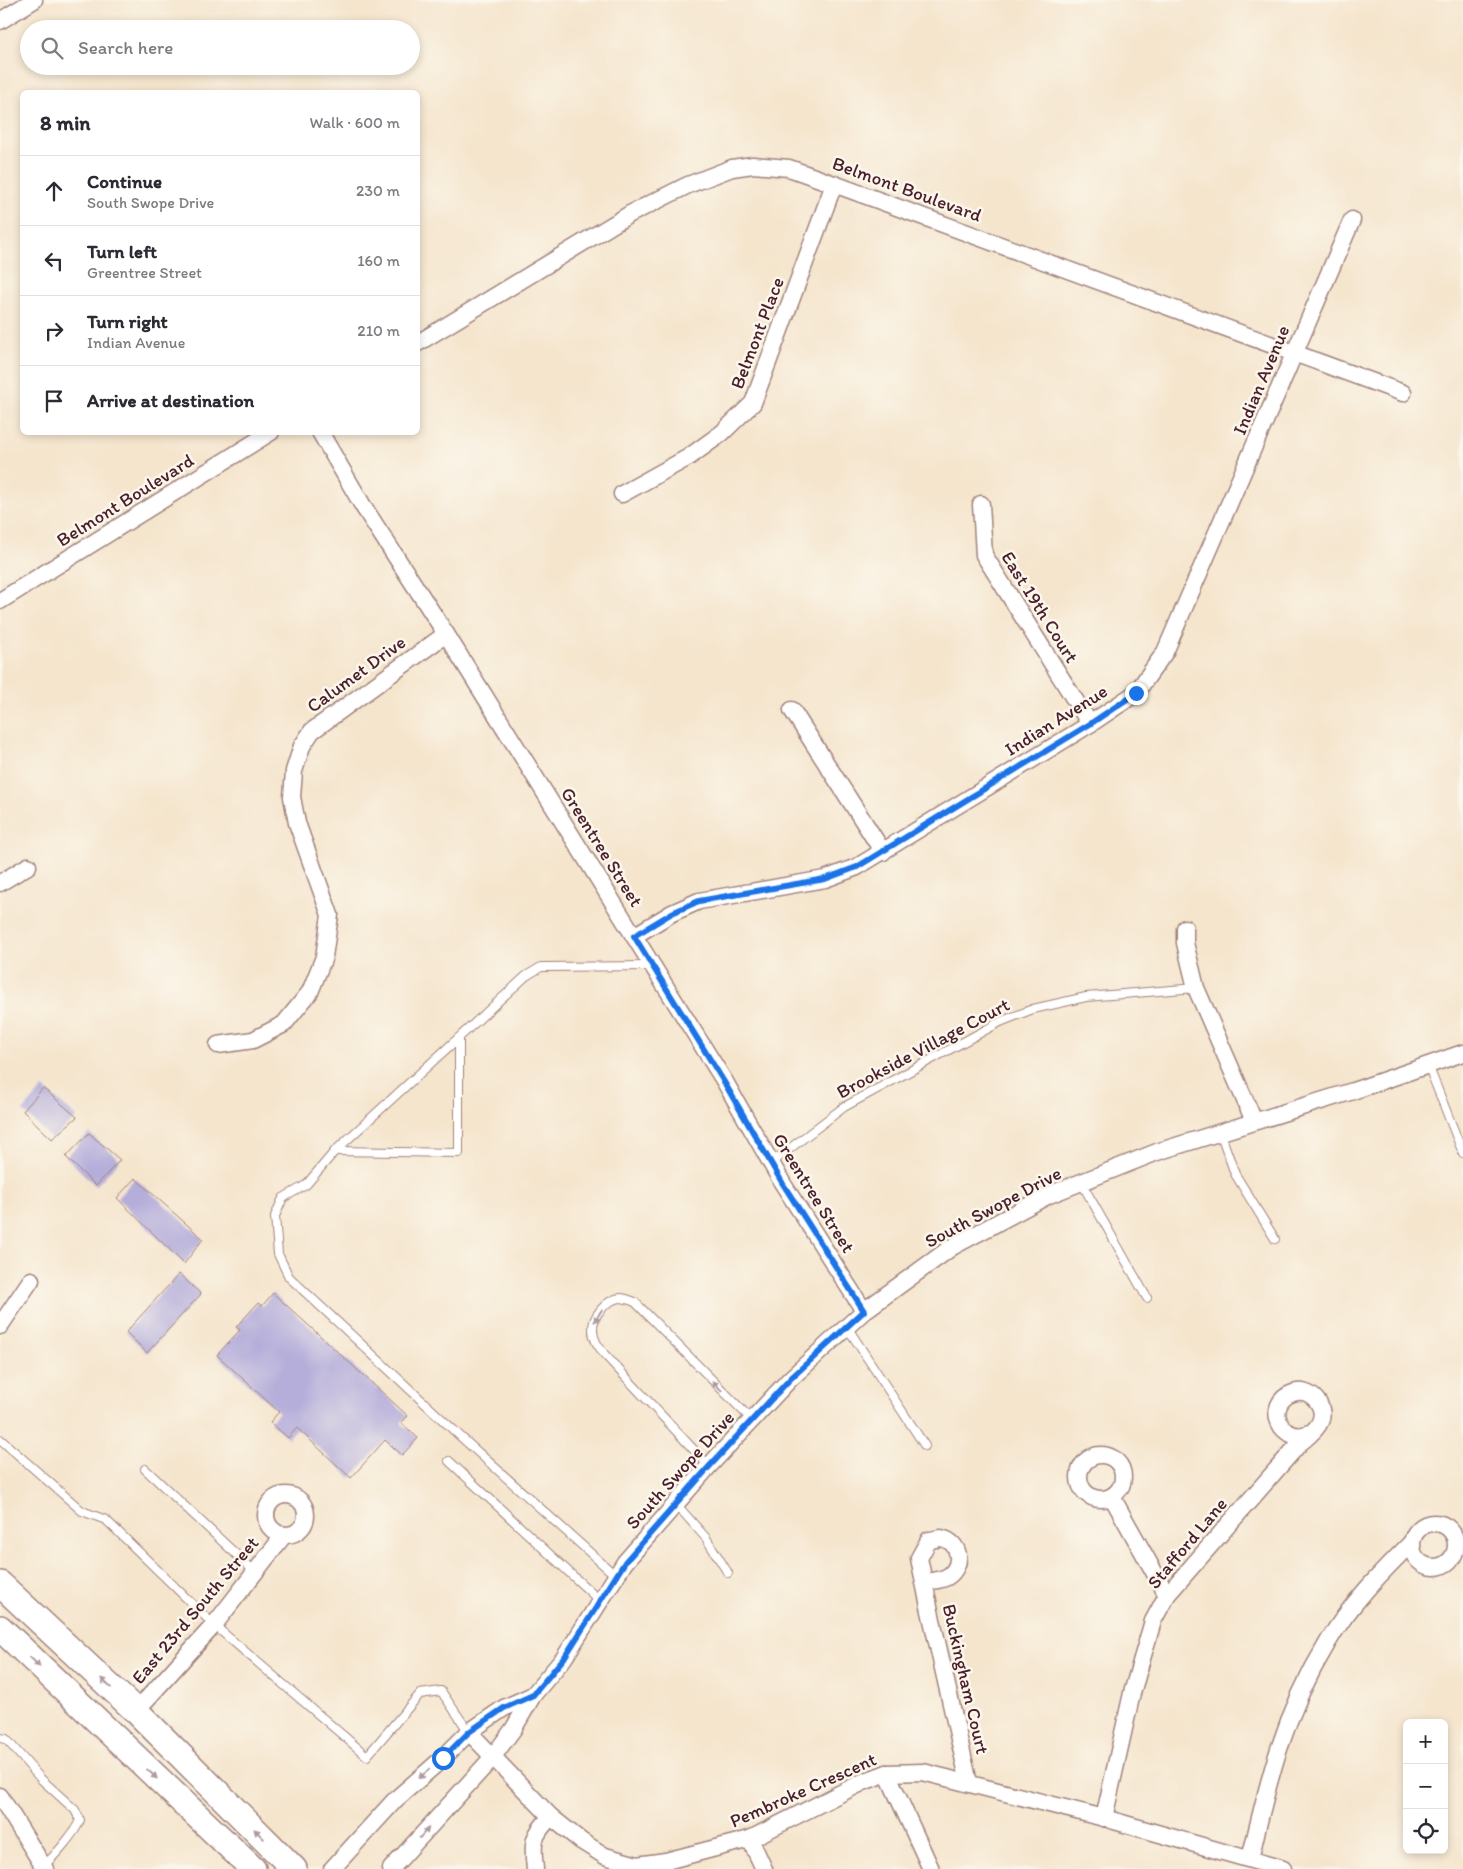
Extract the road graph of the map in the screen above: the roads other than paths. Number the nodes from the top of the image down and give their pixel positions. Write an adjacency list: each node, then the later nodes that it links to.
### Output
1 (34, 0): 2 (street)
2 (0, 21)
3 (834, 184): 5 (street, Belmont Boulevard); 6 (street, Belmont Boulevard); 10 (street, Belmont Place)
4 (1352, 220): 6 (street, Indian Avenue)
5 (420, 342)
6 (1295, 353): 7 (street, Belmont Boulevard); 15 (street, Indian Avenue)
7 (1403, 393)
8 (267, 435): 12 (street, Belmont Boulevard)
9 (322, 435): 13 (street, Greentree Street)
10 (622, 494)
11 (981, 504): 15 (street, East 19th Court)
12 (0, 601)
13 (446, 634): 20 (street, Greentree Street); 24 (street, Calumet Drive)
14 (792, 710): 16 (street)
15 (1090, 724): 16 (street, Indian Avenue)
16 (883, 852): 20 (street, Indian Avenue)
17 (28, 866): 18 (street)
18 (0, 883)
19 (1185, 928): 22 (street)
20 (634, 936): 21 (street, Greentree Street)
21 (652, 966): 23 (lane); 31 (street, Greentree Street)
22 (1196, 988): 27 (street); 31 (lane, Brookside Village Court)
23 (458, 1038): 29 (lane); 29 (lane)
24 (218, 1045)
25 (1463, 1053): 26 (street, South Swope Drive)
26 (1428, 1065): 27 (street, South Swope Drive); 30 (lane)
27 (1254, 1121): 28 (street, South Swope Drive)
28 (1220, 1132): 32 (street, South Swope Drive); 33 (lane)
29 (335, 1151): 52 (lane)
30 (1463, 1153)
31 (771, 1163): 36 (street, Greentree Street)
32 (1081, 1182): 35 (lane); 36 (street, South Swope Drive)
33 (1276, 1239)
34 (31, 1280): 37 (street)
35 (1148, 1298)
36 (864, 1311): 38 (street, South Swope Drive)
37 (0, 1326)
38 (846, 1327): 39 (street, South Swope Drive); 42 (lane)
39 (752, 1420): 44 (street, South Swope Drive); 44 (lane, one-way to 44)
40 (1312, 1432): 55 (street, Stafford Lane)
41 (0, 1439): 57 (lane)
42 (925, 1446)
43 (449, 1461): 56 (lane)
44 (709, 1466): 47 (street, South Swope Drive)
45 (145, 1469): 50 (lane)
46 (1112, 1497): 55 (street)
47 (676, 1504): 51 (lane); 52 (street, South Swope Drive)
48 (284, 1535): 50 (street, East 23rd South Street)
49 (1411, 1543): 70 (street)
50 (255, 1572): 57 (street, East 23rd South Street)
51 (728, 1573)
52 (616, 1576): 56 (street, South Swope Drive)
53 (924, 1583): 65 (street, Buckingham Court)
54 (0, 1584): 60 (main road, one-way to 54)
55 (1167, 1595): 68 (street, Stafford Lane)
56 (600, 1601): 59 (street, South Swope Drive)
57 (214, 1625): 60 (street, East 23rd South Street); 61 (lane)
58 (0, 1628): 72 (main road, one-way to 72)
59 (533, 1695): 61 (street, South Swope Drive); 63 (street, South Swope Drive)
60 (136, 1710): 73 (main road, one-way to 60)
61 (469, 1732): 63 (street, Pembroke Crescent); 74 (street, South Swope Drive, one-way to 74)
62 (0, 1738): 71 (lane)
63 (492, 1758): 67 (street, Pembroke Crescent); 75 (street, South Swope Drive, one-way to 63)
64 (887, 1773): 65 (street, Pembroke Crescent); 69 (street, Pembroke Crescent); 78 (street)
65 (969, 1783): 68 (street, Pembroke Crescent)
66 (0, 1796): 71 (street)
67 (551, 1817): 69 (street, Pembroke Crescent); 76 (street)
68 (1104, 1818): 70 (street, Pembroke Crescent)
69 (750, 1839): 77 (street)
70 (1250, 1859): 79 (street, Pembroke Crescent)
71 (44, 1868)
72 (253, 1869)
73 (294, 1869)
74 (332, 1869)
75 (391, 1869)
76 (535, 1869)
77 (764, 1869)
78 (931, 1869)
79 (1283, 1869)

